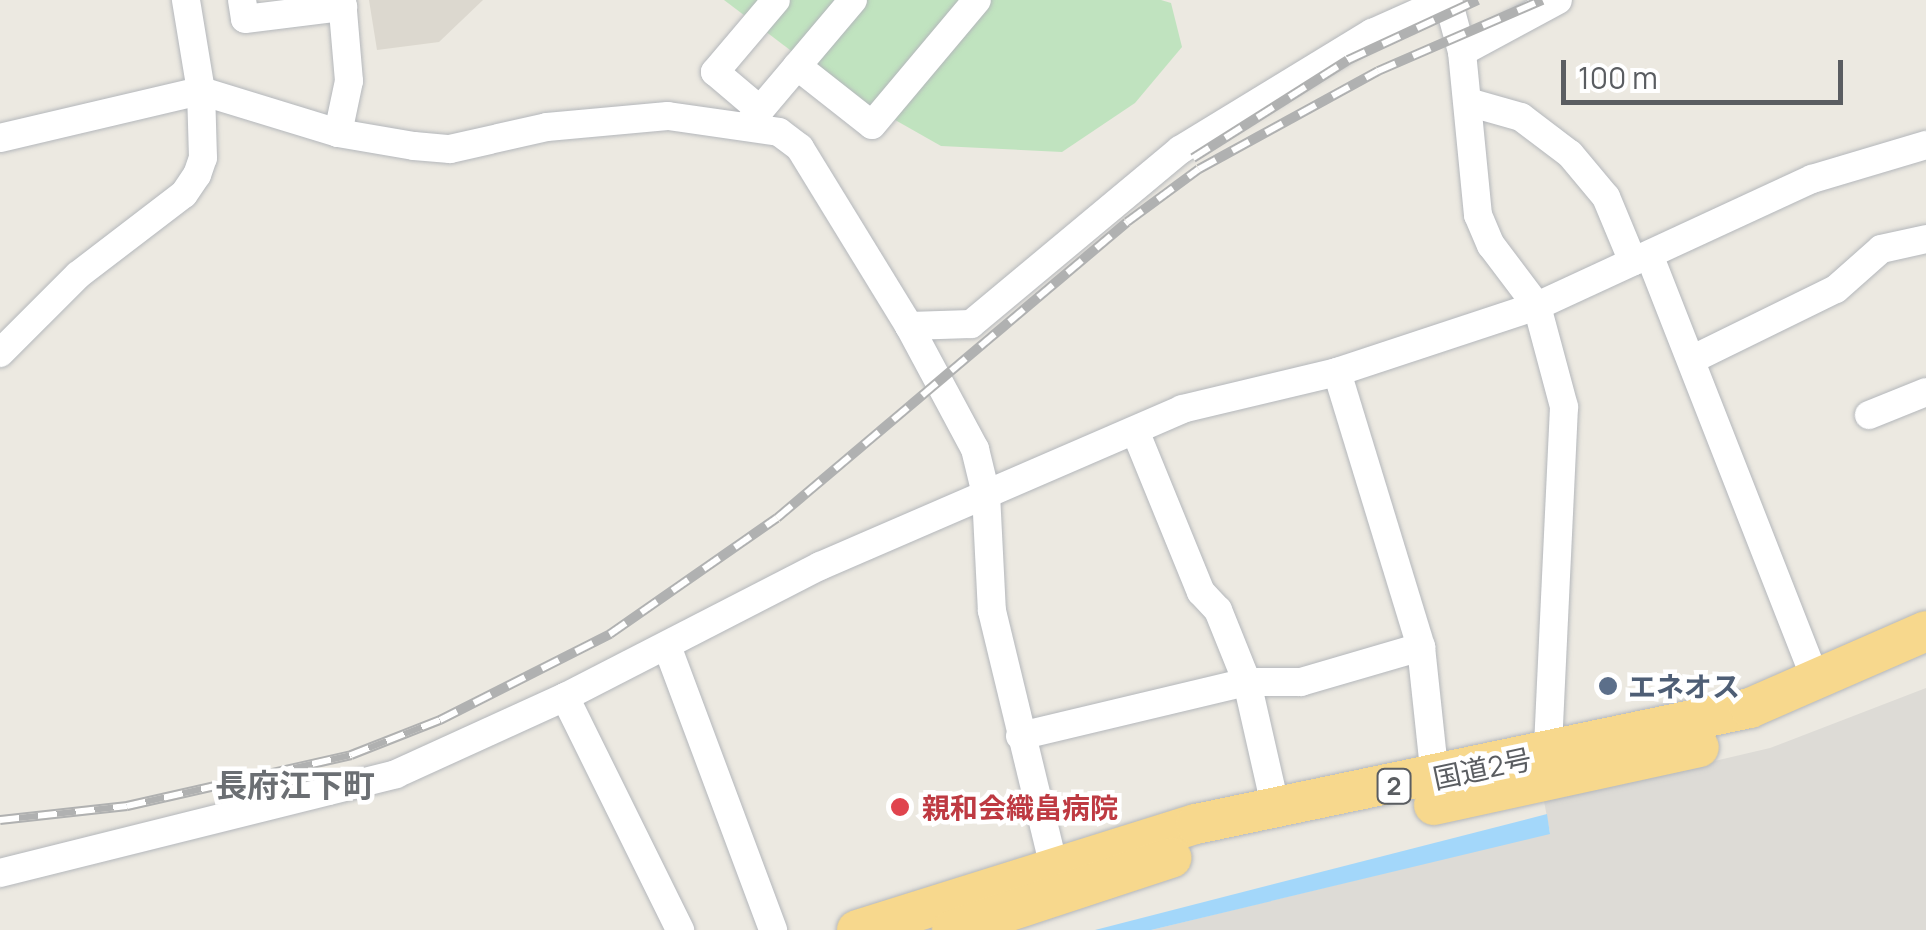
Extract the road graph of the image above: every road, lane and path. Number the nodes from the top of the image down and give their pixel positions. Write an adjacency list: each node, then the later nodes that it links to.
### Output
1 (186, 0): 11 (street)
2 (242, 0): 8 (street)
3 (776, 0): 13 (street)
4 (853, 0): 10 (street)
5 (977, 0): 10 (street)
6 (1447, 0): 9 (street); 20 (street)
7 (1558, 0): 9 (street)
8 (342, 4): 14 (street)
9 (1462, 52): 12 (street)
10 (797, 66): 13 (street)
11 (201, 91): 14 (street); 15 (street); 21 (street)
12 (1468, 102): 18 (street); 19 (street)
13 (755, 117): 14 (street); 20 (street)
14 (338, 132)
15 (0, 138)
16 (1926, 145): 18 (street)
17 (1926, 239): 22 (street)
18 (1641, 260): 19 (street); 22 (street)
19 (1537, 306): 23 (street); 36 (street)
20 (910, 326): 27 (street)
21 (0, 354)
22 (1693, 359): 33 (street)
23 (1338, 372): 26 (street); 30 (street)
24 (1926, 392): 25 (street)
25 (1869, 415)
26 (1136, 434): 27 (street); 32 (street)
27 (986, 494): 29 (street); 35 (street)
28 (1926, 632): 33 (highway, 国道2号 / 2)
29 (668, 646): 34 (street); 42 (street)
30 (1421, 647): 32 (street); 37 (street)
31 (1926, 660): 36 (highway, 国道2号 / 2)
32 (1247, 682): 35 (street); 38 (street)
33 (1817, 683): 36 (highway, 国道2号 / 2)
34 (566, 696): 39 (street); 41 (street)
35 (1020, 736): 40 (street)
36 (1547, 770): 37 (highway, 国道2号 / 2); 40 (highway, 国道2号 / 2)
37 (1435, 778): 38 (highway, 国道2号 / 2)
38 (1276, 810): 40 (highway, 国道2号 / 2)
39 (0, 873)
40 (1056, 880): 43 (highway, 国道2号 / 2); 44 (highway, 国道2号 / 2)
41 (680, 930)
42 (772, 930)
43 (857, 930)
44 (952, 930)

